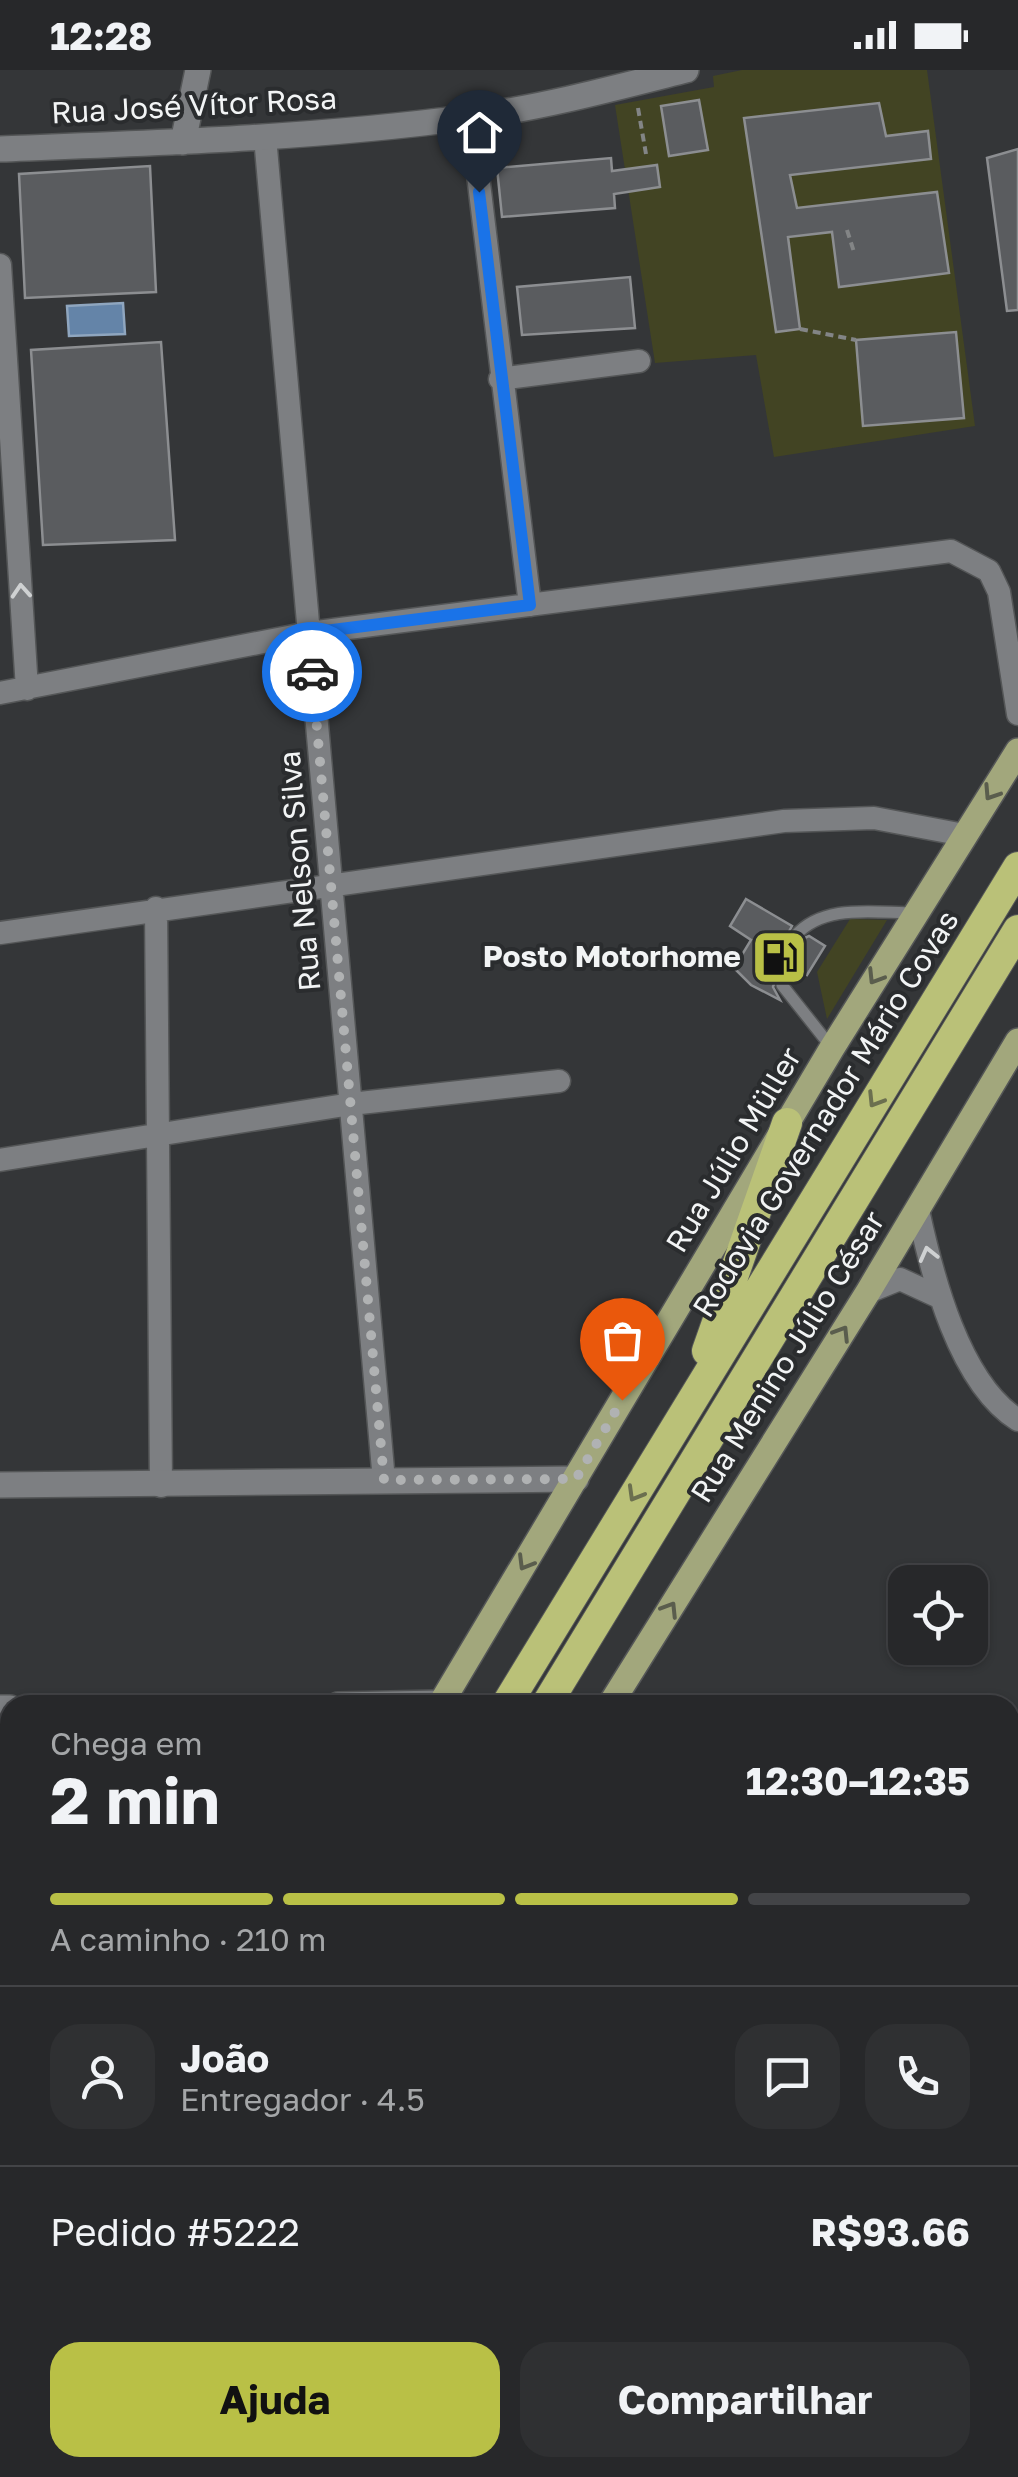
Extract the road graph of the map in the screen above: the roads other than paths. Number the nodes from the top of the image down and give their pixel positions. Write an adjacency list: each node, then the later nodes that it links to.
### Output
1 (198, 70): 5 (main road)
2 (686, 70): 3 (main road, Rua José Vítor Rosa)
3 (471, 117): 4 (main road, Rua José Vítor Rosa); 9 (street)
4 (264, 138): 5 (main road, Rua José Vítor Rosa); 11 (street, Rua Nelson Silva)
5 (183, 142): 6 (main road, Rua José Vítor Rosa)
6 (0, 149)
7 (0, 265): 12 (street, one-way to 7)
8 (639, 361): 9 (street)
9 (500, 379): 10 (street)
10 (530, 605): 11 (street); 14 (street)
11 (309, 633): 12 (street); 18 (street, Rua Nelson Silva)
12 (27, 689): 13 (street)
13 (0, 693)
14 (1018, 714)
15 (1018, 751): 16 (main road, Rua Júlio Müller, one-way to 16)
16 (964, 835): 18 (street); 20 (main road, Rua Júlio Müller)
17 (1018, 868): 37 (highway, Rodovia Governador Mário Covas, one-way to 37)
18 (331, 886): 19 (street); 30 (street, Rua Nelson Silva)
19 (156, 908): 22 (street); 32 (street)
20 (915, 913): 23 (lane); 27 (main road, Rua Júlio Müller, one-way to 27)
21 (1018, 930): 28 (highway)
22 (0, 933)
23 (795, 936)
24 (1018, 972): 28 (highway)
25 (782, 984): 27 (lane)
26 (1018, 1041): 34 (main road, Rua Menino Júlio César)
27 (832, 1048): 31 (main road, Rua Júlio Müller)
28 (938, 1061): 45 (highway)
29 (559, 1081): 30 (street)
30 (351, 1104): 32 (street); 40 (street, Rua Nelson Silva)
31 (787, 1123): 37 (highway); 39 (main road, Rua Júlio Müller)
32 (159, 1138): 33 (street); 42 (street)
33 (0, 1160)
34 (918, 1210): 35 (main road, Rua Menino Júlio César); 36 (street, one-way to 34)
35 (868, 1292): 36 (street); 46 (main road, Rua Menino Júlio César, one-way to 35)
36 (939, 1298): 38 (street)
37 (685, 1410): 44 (highway, Rodovia Governador Mário Covas, one-way to 44)
38 (1018, 1420)
39 (576, 1479): 40 (main road); 43 (main road, Rua Júlio Müller, one-way to 43)
40 (384, 1480): 42 (main road)
41 (0, 1485): 42 (main road)
42 (162, 1486)
43 (451, 1695)
44 (512, 1695)
45 (552, 1695)
46 (616, 1695)

